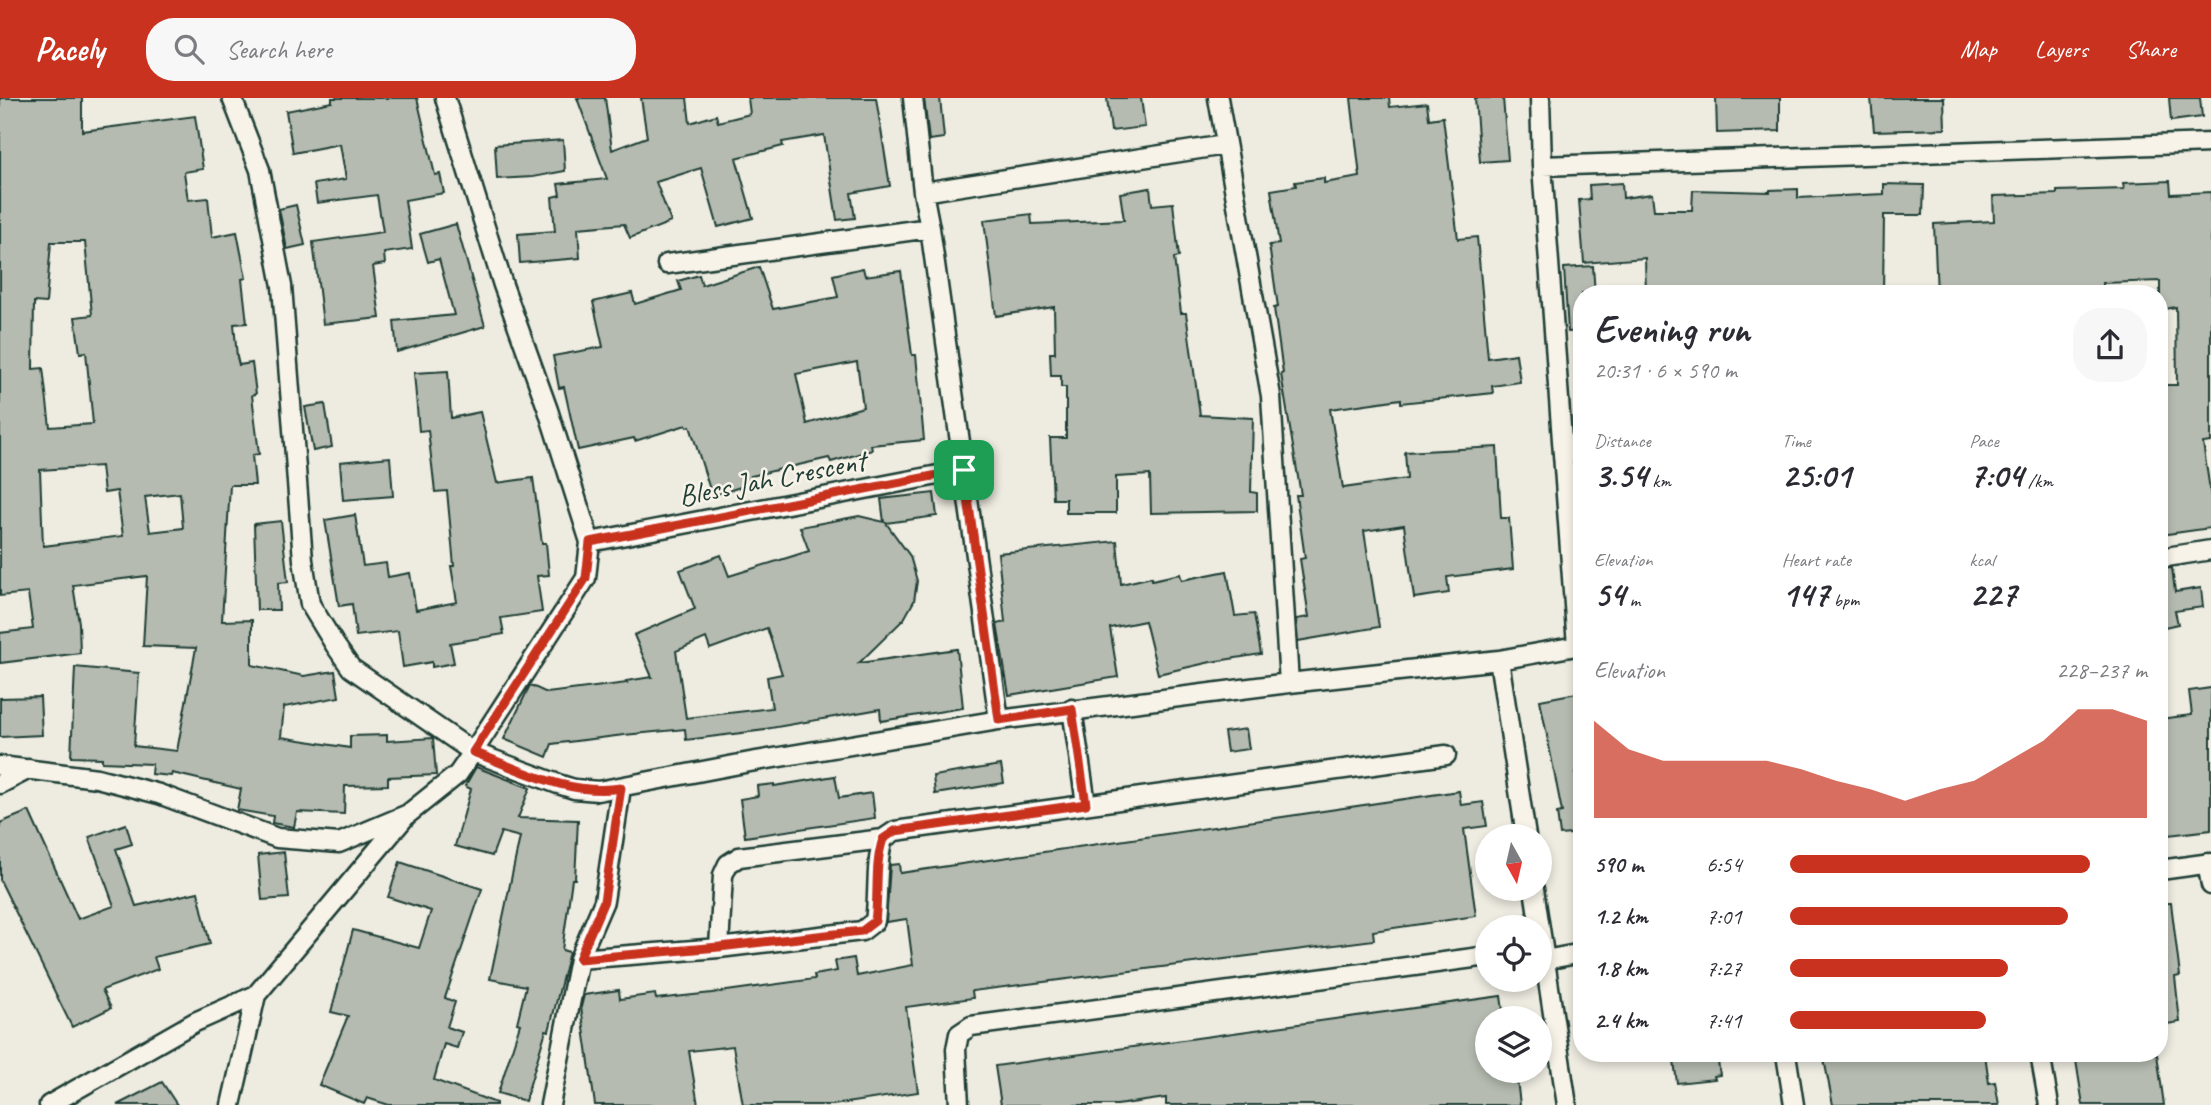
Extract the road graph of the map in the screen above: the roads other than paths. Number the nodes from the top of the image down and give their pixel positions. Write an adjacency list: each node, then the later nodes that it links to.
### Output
1 (232, 98): 22 (street)
2 (444, 98): 13 (street)
3 (913, 98): 9 (street)
4 (1217, 98): 7 (street)
5 (1540, 98): 8 (street)
6 (2211, 143): 8 (street)
7 (1225, 145): 9 (street); 19 (street)
8 (1542, 166): 16 (street)
9 (923, 192): 10 (street)
10 (930, 228): 11 (street); 12 (street)
11 (667, 264)
12 (964, 470): 13 (street, Bless Jah Crescent); 21 (street)
13 (590, 542): 22 (street)
14 (2211, 550): 15 (street)
15 (2168, 557)
16 (1573, 567)
17 (1573, 646): 18 (street)
18 (1499, 660): 19 (street); 30 (street)
19 (1289, 683): 20 (street)
20 (1072, 709): 21 (street); 28 (street)
21 (999, 720): 27 (street)
22 (473, 752): 27 (street); 29 (street)
23 (1446, 755): 28 (street)
24 (0, 766): 25 (street)
25 (29, 769): 26 (street); 29 (street)
26 (0, 784)
27 (621, 788): 39 (street)
28 (1086, 804): 31 (street)
29 (408, 814): 41 (street)
30 (1524, 824)
31 (883, 839): 35 (street); 35 (street)
32 (2209, 863): 33 (street); 34 (street)
33 (2168, 869)
34 (2211, 886)
35 (719, 947): 39 (street)
36 (1552, 951): 37 (street)
37 (1573, 953)
38 (1475, 958): 47 (street)
39 (579, 959): 46 (street)
40 (1549, 992): 48 (street)
41 (256, 995): 44 (street); 45 (street)
42 (1787, 1062): 49 (street)
43 (2041, 1062): 50 (street)
44 (49, 1105)
45 (232, 1105)
46 (550, 1105)
47 (959, 1105)
48 (1567, 1105)
49 (1794, 1105)
50 (2049, 1105)

